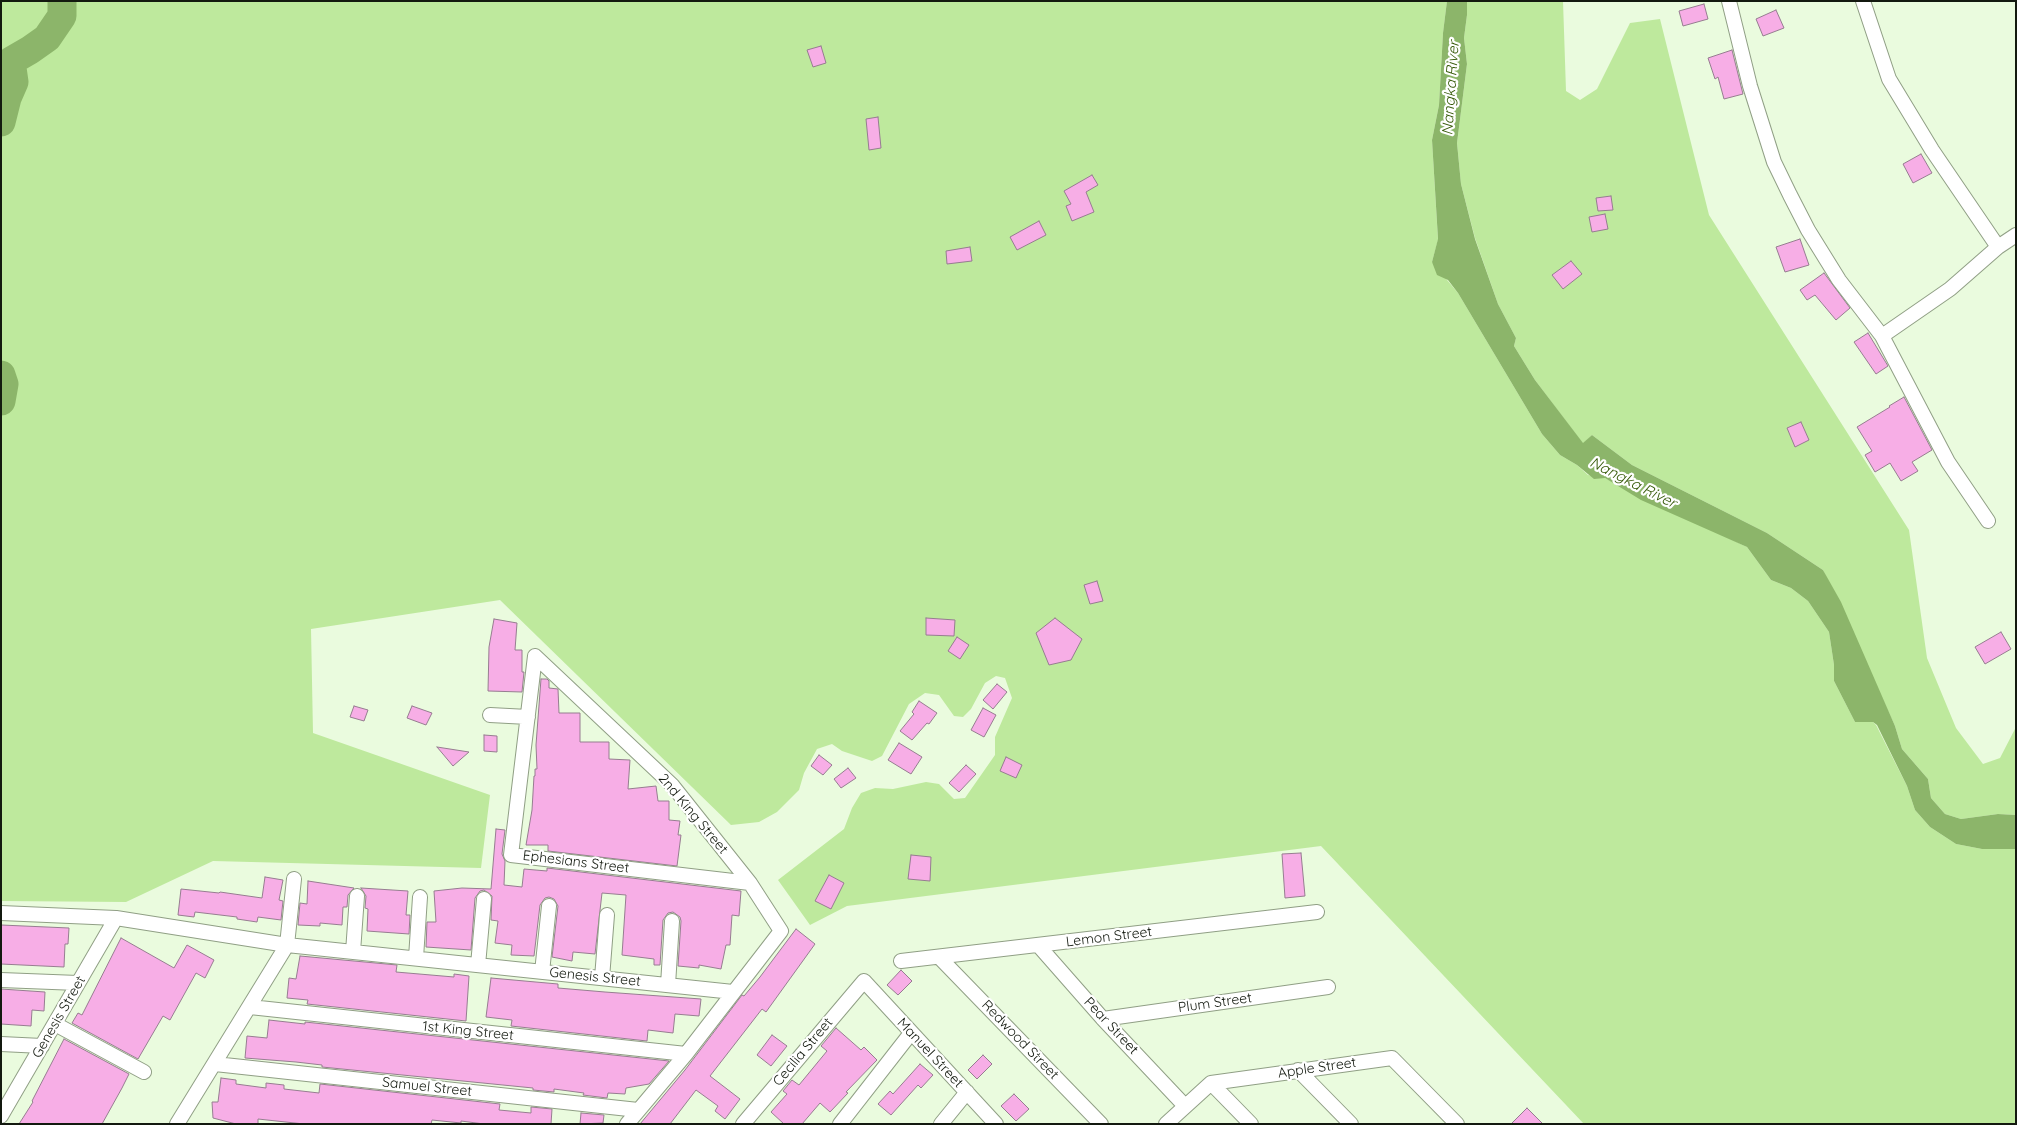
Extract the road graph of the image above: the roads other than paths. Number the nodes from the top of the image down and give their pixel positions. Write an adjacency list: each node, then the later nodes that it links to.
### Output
1 (1729, 1): 5 (street)
2 (1863, 1): 4 (street)
3 (2016, 236): 4 (street)
4 (1998, 248): 5 (street)
5 (1882, 336): 6 (street)
6 (1988, 522)
7 (535, 656): 9 (street, Ephesians Street); 11 (street, 2nd King Street)
8 (490, 715): 9 (street)
9 (528, 718): 11 (street, Ephesians Street)
10 (294, 879): 21 (street)
11 (750, 883): 35 (street, 2nd King Street)
12 (357, 896): 23 (street)
13 (420, 897): 25 (street)
14 (484, 899): 27 (street)
15 (549, 906): 28 (street)
16 (1317, 912): 22 (street, Lemon Street)
17 (1, 913): 19 (street, Genesis Street)
18 (607, 916): 29 (street)
19 (116, 918): 21 (street, Genesis Street); 32 (street, Genesis Street)
20 (672, 922): 33 (street)
21 (287, 945): 23 (street, Genesis Street); 36 (street)
22 (1038, 945): 24 (street, Lemon Street); 37 (street, Pear Street)
23 (353, 952): 25 (street, Genesis Street)
24 (939, 957): 26 (street, Lemon Street); 57 (street, Redwood Street)
25 (416, 958): 27 (street, Genesis Street)
26 (901, 961)
27 (478, 965): 28 (street, Genesis Street)
28 (542, 972): 29 (street, Genesis Street)
29 (602, 978): 33 (street, Genesis Street)
30 (1, 980): 32 (street)
31 (864, 981): 39 (street, Manuel Street); 53 (street, Cecilia Street)
32 (78, 983): 38 (street, Genesis Street)
33 (668, 985): 35 (street, Genesis Street)
34 (1328, 986): 37 (street, Plum Street)
35 (733, 992): 42 (street)
36 (250, 1007): 42 (street, 1st King Street); 43 (street)
37 (1103, 1019): 48 (street, Pear Street)
38 (55, 1024): 41 (street, Genesis Street); 45 (street)
39 (911, 1034): 47 (street, Manuel Street); 54 (street)
40 (1, 1044): 41 (street)
41 (42, 1046): 50 (street, Genesis Street)
42 (686, 1054): 49 (street)
43 (215, 1064): 49 (street, Samuel Street); 51 (street)
44 (1298, 1070): 46 (street, Apple Street); 60 (street); 61 (street, Apple Street)
45 (144, 1072)
46 (1212, 1084): 48 (street); 59 (street)
47 (967, 1092): 55 (street); 56 (street, Manuel Street)
48 (1186, 1106): 58 (street)
49 (638, 1110): 52 (street)
50 (2, 1112)
51 (178, 1124)
52 (627, 1124)
53 (742, 1124)
54 (840, 1124)
55 (941, 1124)
56 (996, 1124)
57 (1101, 1124)
58 (1166, 1124)
59 (1251, 1124)
60 (1351, 1124)
61 (1457, 1124)

